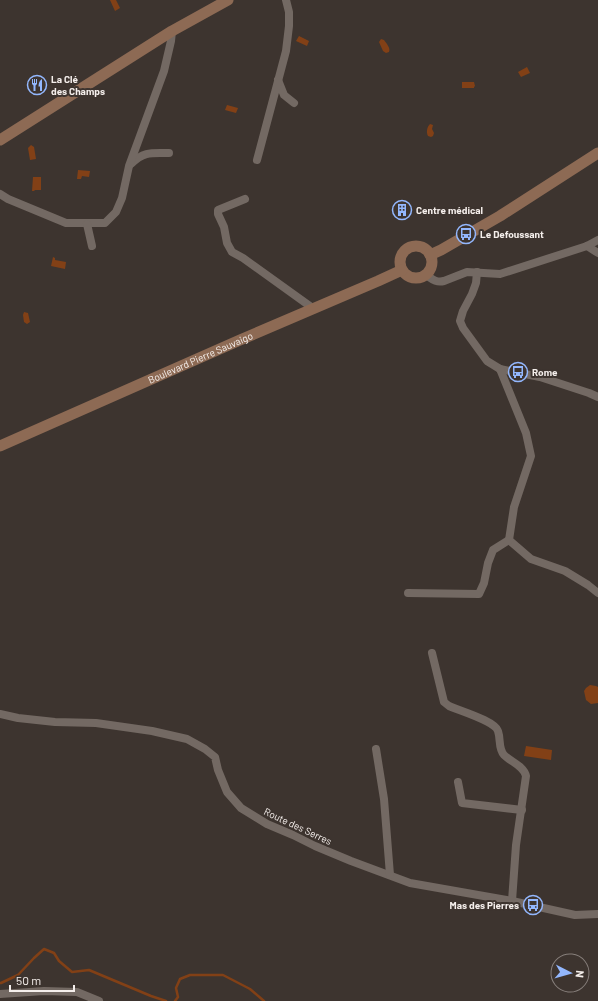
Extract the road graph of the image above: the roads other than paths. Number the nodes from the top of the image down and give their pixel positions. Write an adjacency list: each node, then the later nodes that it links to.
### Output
1 (228, 0): 3 (main road)
2 (286, 0): 4 (street)
3 (172, 31): 6 (main road); 10 (street)
4 (278, 80): 5 (street); 9 (street)
5 (294, 103)
6 (0, 140)
7 (169, 153): 10 (street)
8 (598, 153): 18 (main road)
9 (257, 160)
10 (129, 166): 13 (street)
11 (0, 194): 13 (street)
12 (245, 200): 22 (street)
13 (87, 224): 15 (street)
14 (598, 240): 16 (street)
15 (92, 246)
16 (588, 246): 17 (street); 20 (street)
17 (598, 253)
18 (430, 255): 19 (main road); 21 (main road)
19 (402, 270): 21 (main road); 22 (main road, Boulevard Pierre Sauvaigo)
20 (477, 272): 21 (street); 23 (street)
21 (426, 275)
22 (314, 309): 25 (main road, Boulevard Pierre Sauvaigo)
23 (500, 369): 24 (street); 26 (street)
24 (598, 397)
25 (0, 446)
26 (509, 540): 27 (street); 28 (street)
27 (598, 593)
28 (408, 594)
29 (432, 653): 33 (street)
30 (0, 714): 34 (street, Route des Serres)
31 (376, 749): 34 (street)
32 (458, 782): 33 (street)
33 (522, 810): 35 (street)
34 (390, 875): 35 (street, Route des Serres)
35 (512, 901): 36 (street, Route des Serres)
36 (598, 914)
37 (0, 994): 38 (street)
38 (99, 1001)

